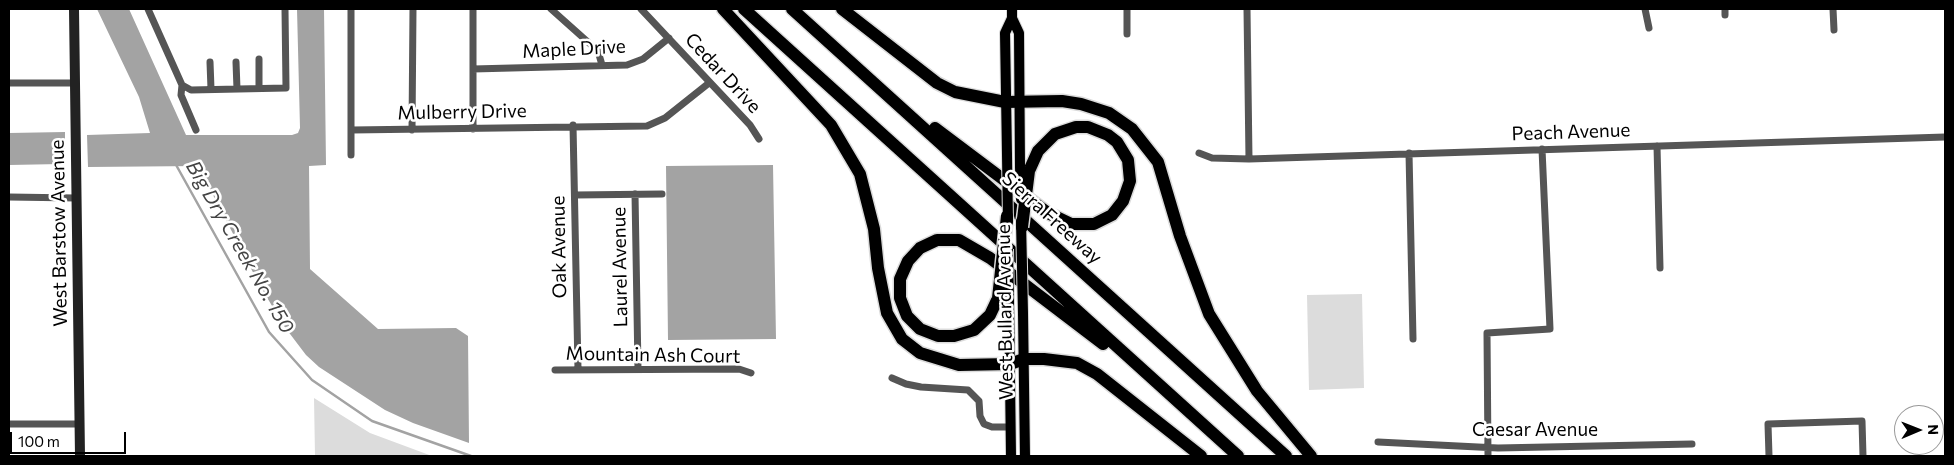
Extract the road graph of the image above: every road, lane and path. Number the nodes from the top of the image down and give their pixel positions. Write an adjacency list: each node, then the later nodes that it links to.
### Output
1 (74, 9): 29 (main road, West Barstow Avenue)
2 (148, 9): 31 (street)
3 (285, 9): 32 (street)
4 (352, 9): 40 (street)
5 (412, 9): 41 (street)
6 (473, 9): 26 (street)
7 (552, 9): 25 (street)
8 (641, 9): 21 (street, Cedar Drive)
9 (723, 9): 62 (highway)
10 (744, 9): 68 (highway)
11 (792, 9): 27 (highway, Sierra Freeway)
12 (842, 9): 35 (highway)
13 (1127, 9): 20 (street)
14 (1247, 9): 49 (street)
15 (1645, 9): 18 (street)
16 (1833, 9): 19 (street)
17 (1012, 13): 35 (main road, West Bullard Avenue); 36 (main road, West Bullard Avenue)
18 (1648, 28)
19 (1834, 30)
20 (1127, 34)
21 (669, 38): 25 (street, Maple Drive); 30 (street, Cedar Drive)
22 (260, 59): 32 (street)
23 (210, 62): 33 (street)
24 (236, 62): 34 (street)
25 (602, 65): 26 (street, Maple Drive)
26 (473, 69): 38 (street)
27 (868, 78): 50 (highway); 81 (highway, Sierra Freeway)
28 (9, 83): 29 (street)
29 (75, 83): 55 (main road, West Barstow Avenue)
30 (709, 83): 37 (street, Mulberry Drive); 43 (street, Cedar Drive)
31 (182, 85): 33 (street); 39 (street)
32 (259, 88): 34 (street)
33 (211, 89): 34 (street)
34 (237, 89)
35 (1005, 102): 36 (highway); 56 (main road, West Bullard Avenue, bridge)
36 (1019, 102): 50 (main road, West Bullard Avenue); 82 (highway)
37 (573, 125): 38 (street, Mulberry Drive); 53 (street, Oak Avenue)
38 (473, 129): 41 (street, Mulberry Drive)
39 (196, 130)
40 (352, 130): 41 (street, Mulberry Drive); 48 (street)
41 (412, 130)
42 (1945, 136): 44 (street, Peach Avenue)
43 (759, 139)
44 (1657, 146): 45 (street, Peach Avenue); 58 (street)
45 (1542, 149): 47 (street, Peach Avenue); 74 (street)
46 (1199, 153): 49 (street, Peach Avenue)
47 (1409, 153): 49 (street, Peach Avenue); 60 (street)
48 (351, 156)
49 (1249, 159)
50 (1024, 169): 57 (highway, bridge)
51 (635, 194): 52 (street); 53 (street); 64 (street, Laurel Avenue)
52 (662, 194)
53 (575, 195): 63 (street, Oak Avenue)
54 (9, 197): 55 (street)
55 (76, 198): 70 (main road, West Barstow Avenue)
56 (1008, 216): 59 (highway, bridge)
57 (1022, 227): 61 (main road, West Bullard Avenue, bridge)
58 (1660, 268)
59 (1003, 299): 62 (main road, West Bullard Avenue); 68 (highway)
60 (1413, 339)
61 (1024, 359): 62 (highway); 78 (main road, West Bullard Avenue); 79 (highway)
62 (1010, 364): 71 (main road, West Bullard Avenue)
63 (578, 369): 64 (street, Mountain Ash Court); 65 (street, Mountain Ash Court)
64 (638, 369): 66 (street, Mountain Ash Court)
65 (555, 370)
66 (751, 372)
67 (892, 378): 71 (street)
68 (1167, 392): 80 (highway)
69 (9, 424): 70 (street)
70 (79, 424): 75 (main road, West Barstow Avenue)
71 (1010, 427): 76 (main road, West Bullard Avenue); 77 (main road)
72 (1378, 442): 74 (street, Caesar Avenue)
73 (1692, 444): 74 (street, Caesar Avenue)
74 (1488, 447): 83 (street)
75 (80, 456)
76 (1011, 456)
77 (1017, 456)
78 (1025, 456)
79 (1201, 456)
80 (1238, 456)
81 (1286, 456)
82 (1311, 456)
83 (1488, 456)
84 (1769, 456): 85 (street)
85 (1862, 456)

